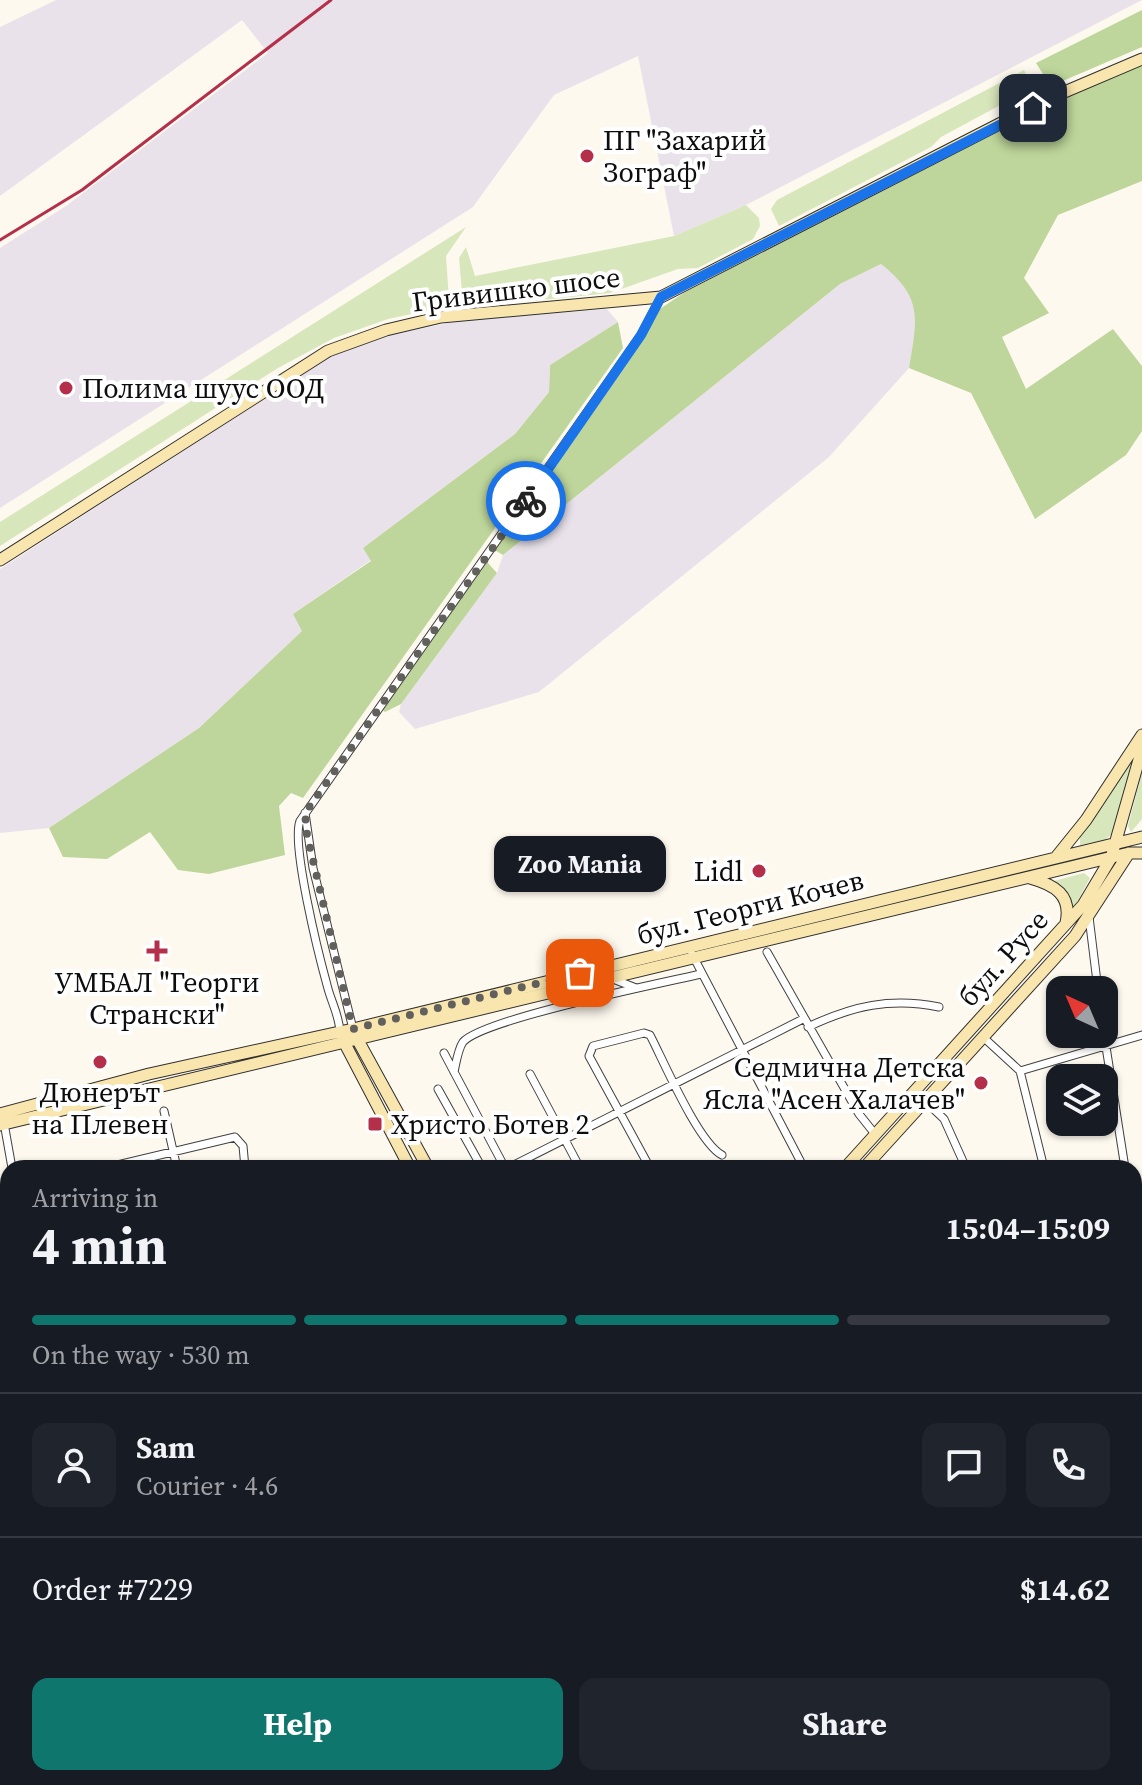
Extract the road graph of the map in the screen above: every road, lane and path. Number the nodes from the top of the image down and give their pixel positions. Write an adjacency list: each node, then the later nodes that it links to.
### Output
1 (1142, 59): 2 (main road, Гривишко шосе)
2 (661, 297): 3 (main road, Гривишко шосе); 6 (street)
3 (0, 560)
4 (1142, 735): 10 (main road)
5 (1142, 749): 8 (main road, бул. Русе)
6 (305, 813): 25 (street); 28 (street)
7 (1141, 835): 8 (main road, бул. Георги Кочев); 9 (main road, бул. Русе)
8 (1117, 842): 10 (main road, бул. Георги Кочев); 11 (main road, бул. Русе)
9 (1136, 853): 11 (main road, бул. Георги Кочев); 13 (main road, бул. Русе)
10 (1056, 857): 15 (main road, бул. Георги Кочев)
11 (1111, 858): 12 (main road, бул. Георги Кочев); 14 (main road, бул. Русе)
12 (1030, 878): 14 (main road); 17 (main road, бул. Георги Кочев)
13 (1089, 917): 19 (street); 27 (main road, бул. Русе)
14 (1066, 926): 43 (main road, бул. Русе)
15 (689, 946): 17 (street); 25 (main road, бул. Георги Кочев)
16 (767, 952): 23 (street)
17 (694, 960): 18 (street); 20 (main road, бул. Георги Кочев)
18 (701, 974): 21 (street); 32 (street)
19 (1096, 976)
20 (613, 979): 21 (street); 25 (main road, бул. Георги Кочев)
21 (637, 989): 35 (street)
22 (939, 1007): 24 (street)
23 (803, 1019): 24 (street); 32 (street)
24 (808, 1027): 43 (street)
25 (356, 1035): 28 (main road, бул. Георги Кочев); 52 (main road)
26 (1142, 1035): 29 (street)
27 (983, 1037): 34 (street); 39 (main road, бул. Русе)
28 (342, 1038): 42 (main road, бул. Георги Кочев); 51 (main road)
29 (1118, 1041)
30 (1092, 1048): 34 (street)
31 (1106, 1048): 63 (street)
32 (741, 1050): 37 (street); 58 (street)
33 (444, 1053): 35 (street)
34 (1020, 1071): 62 (street)
35 (454, 1072): 54 (street)
36 (530, 1074): 44 (street)
37 (673, 1084): 41 (street); 41 (street); 46 (street)
38 (438, 1089): 53 (street)
39 (924, 1100): 60 (main road, бул. Русе); 61 (street)
40 (164, 1111): 45 (street)
41 (617, 1112): 44 (street); 57 (street)
42 (2, 1119): 47 (street)
43 (875, 1134): 59 (main road, бул. Русе)
44 (564, 1139): 55 (street); 56 (street)
45 (173, 1152): 48 (street); 49 (street); 50 (street)
46 (722, 1155)
47 (10, 1160)
48 (139, 1160)
49 (175, 1160)
50 (244, 1160)
51 (406, 1160)
52 (424, 1160)
53 (478, 1160)
54 (502, 1160)
55 (522, 1160)
56 (576, 1160)
57 (645, 1160)
58 (800, 1160)
59 (852, 1160)
60 (871, 1160)
61 (962, 1160)
62 (1042, 1160)
63 (1124, 1160)

